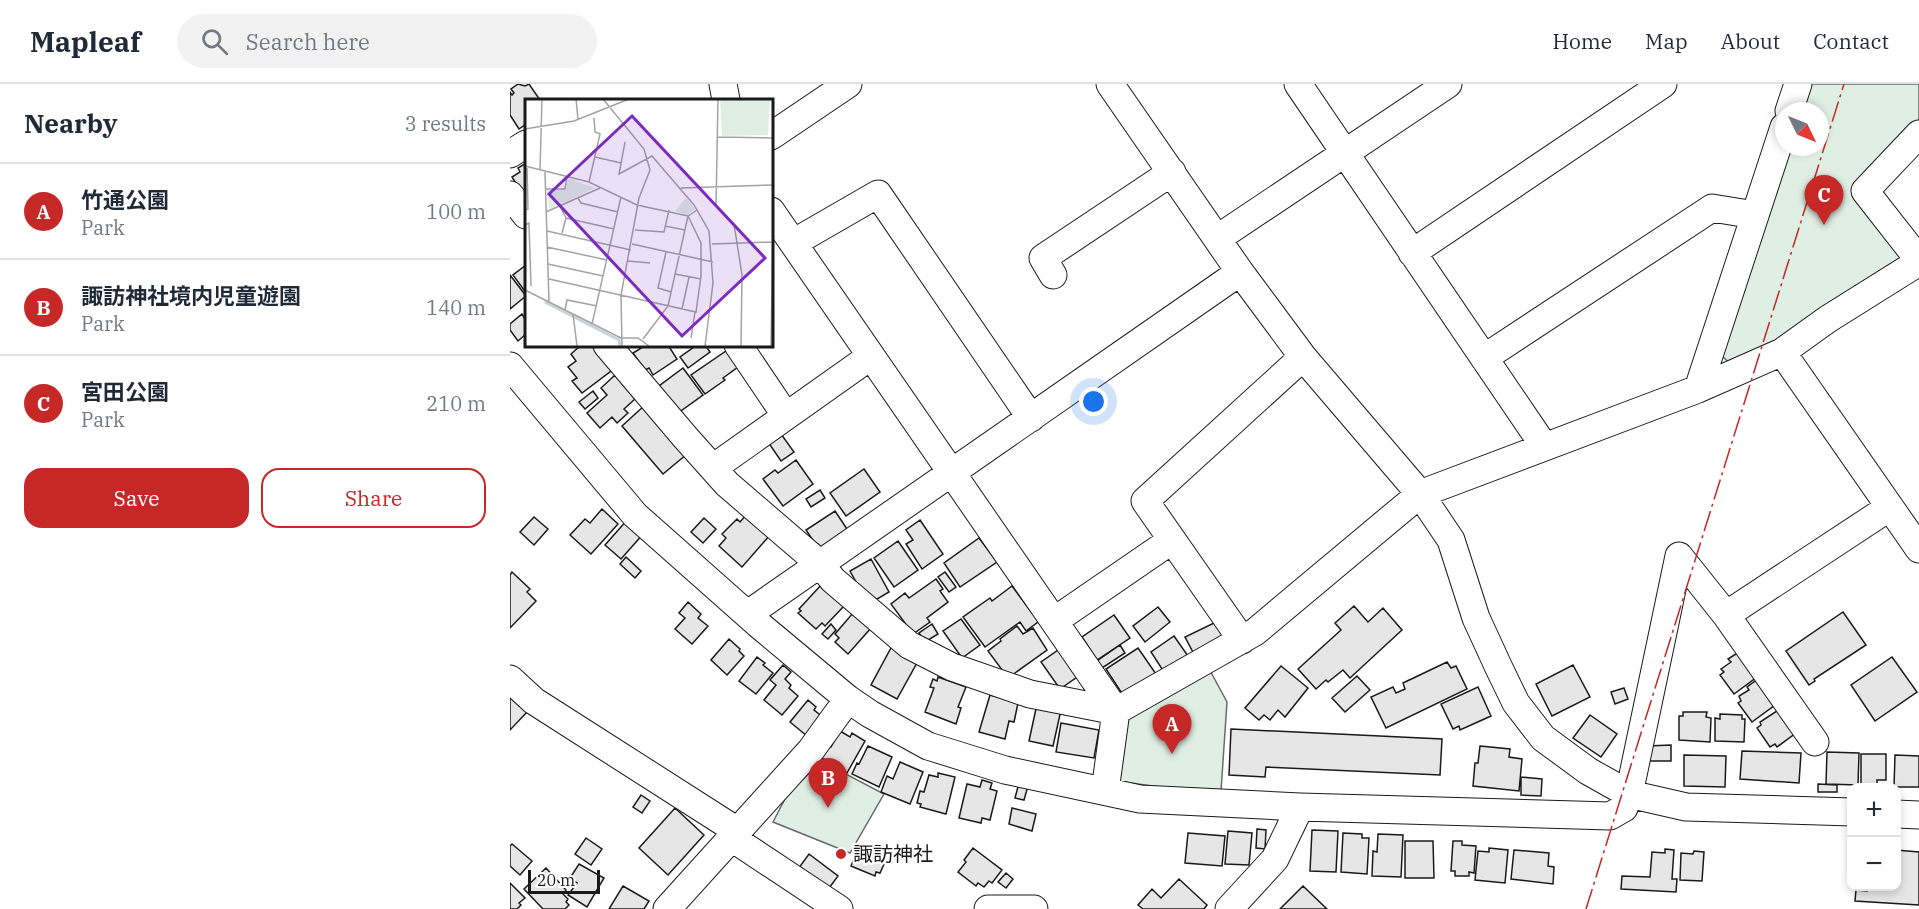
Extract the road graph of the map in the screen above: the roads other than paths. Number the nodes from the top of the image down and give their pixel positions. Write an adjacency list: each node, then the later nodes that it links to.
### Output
1 (723, 84): 8 (street)
2 (848, 84): 11 (street)
3 (1110, 84): 16 (street)
4 (1298, 84): 13 (street)
5 (1448, 84): 13 (street)
6 (1663, 84): 23 (street)
7 (1798, 84): 9 (street)
8 (726, 99)
9 (1792, 102)
10 (1919, 134): 25 (street)
11 (772, 135)
12 (525, 145): 14 (street)
13 (1345, 153): 21 (street); 23 (street)
14 (510, 154)
15 (1775, 154): 20 (street)
16 (1172, 172): 21 (street); 24 (street)
17 (510, 195): 19 (street)
18 (772, 213): 22 (street)
19 (525, 214)
20 (1755, 215): 32 (street); 34 (street)
21 (1218, 238): 26 (street)
22 (793, 243): 30 (street); 36 (street)
23 (1412, 253): 32 (street)
24 (1043, 259)
25 (1919, 261): 29 (street)
26 (1240, 272): 31 (street); 36 (street)
27 (608, 346): 38 (street)
28 (739, 346): 35 (street)
29 (1782, 352): 34 (street); 41 (street)
30 (871, 356): 35 (street); 39 (street)
31 (1303, 357): 40 (street); 42 (street)
32 (1484, 358): 37 (street)
33 (510, 366): 45 (street)
34 (1698, 389): 37 (street)
35 (786, 417): 38 (street)
36 (1031, 418): 39 (street)
37 (1544, 446): 40 (street)
38 (713, 468): 44 (street)
39 (951, 473): 44 (street); 47 (street)
40 (1420, 494): 48 (street); 54 (street)
41 (1890, 507): 43 (street); 46 (street)
42 (1172, 540): 47 (street); 48 (street)
43 (1919, 549)
44 (820, 564): 45 (street); 51 (street)
45 (748, 614): 50 (street)
46 (1726, 615): 52 (street); 54 (street)
47 (1054, 621): 51 (street)
48 (1242, 640): 51 (street)
49 (510, 679): 59 (street)
50 (848, 699): 53 (street); 59 (street)
51 (1116, 711): 53 (street)
52 (1815, 742)
53 (1105, 790): 55 (street)
54 (1629, 794): 55 (street); 56 (street)
55 (1300, 807): 64 (street)
56 (1847, 812)
57 (1901, 814): 58 (street)
58 (1919, 815)
59 (735, 833): 60 (street); 61 (street)
60 (667, 909)
61 (839, 909)
62 (988, 909): 63 (street)
63 (1034, 909)
64 (1229, 909)

